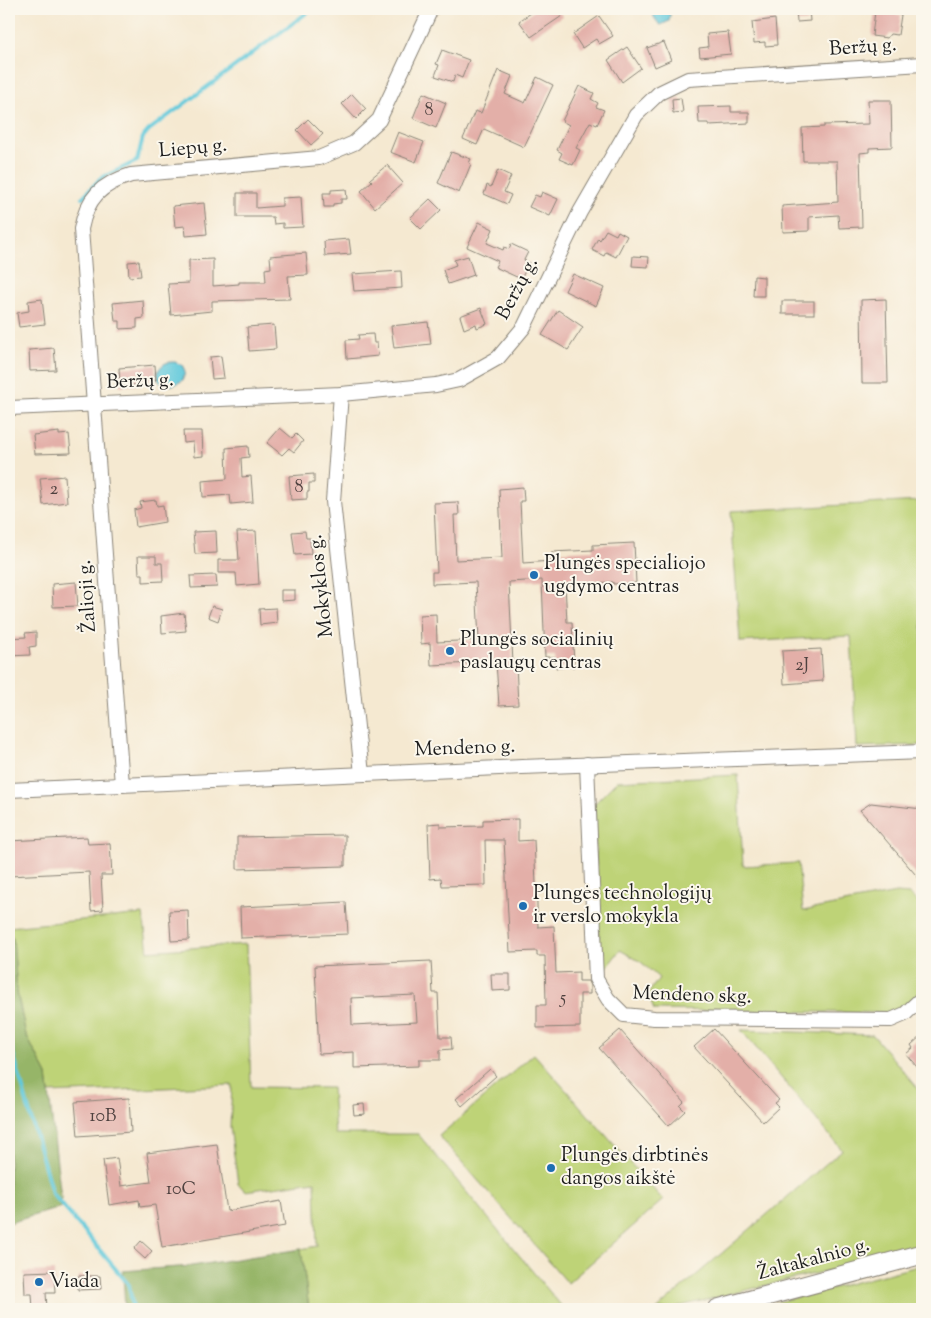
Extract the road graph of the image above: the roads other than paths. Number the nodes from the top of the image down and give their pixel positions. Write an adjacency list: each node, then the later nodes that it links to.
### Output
1 (431, 9): 4 (street, Liepų g.)
2 (922, 64): 3 (street, Beržų g.)
3 (342, 394): 4 (street, Beržų g.); 8 (street, Mokyklos g.)
4 (94, 404): 5 (street, Beržų g.); 9 (street, Žalioji g.)
5 (9, 408)
6 (922, 752): 7 (street, Mendeno g.)
7 (587, 764): 8 (street, Mendeno g.); 11 (street, Mendeno skg.)
8 (362, 774): 9 (street, Mendeno g.)
9 (122, 785): 10 (street, Mendeno g.)
10 (9, 790)
11 (922, 998)
12 (922, 1254): 13 (main road, Žaltakalnio g.)
13 (718, 1309)

